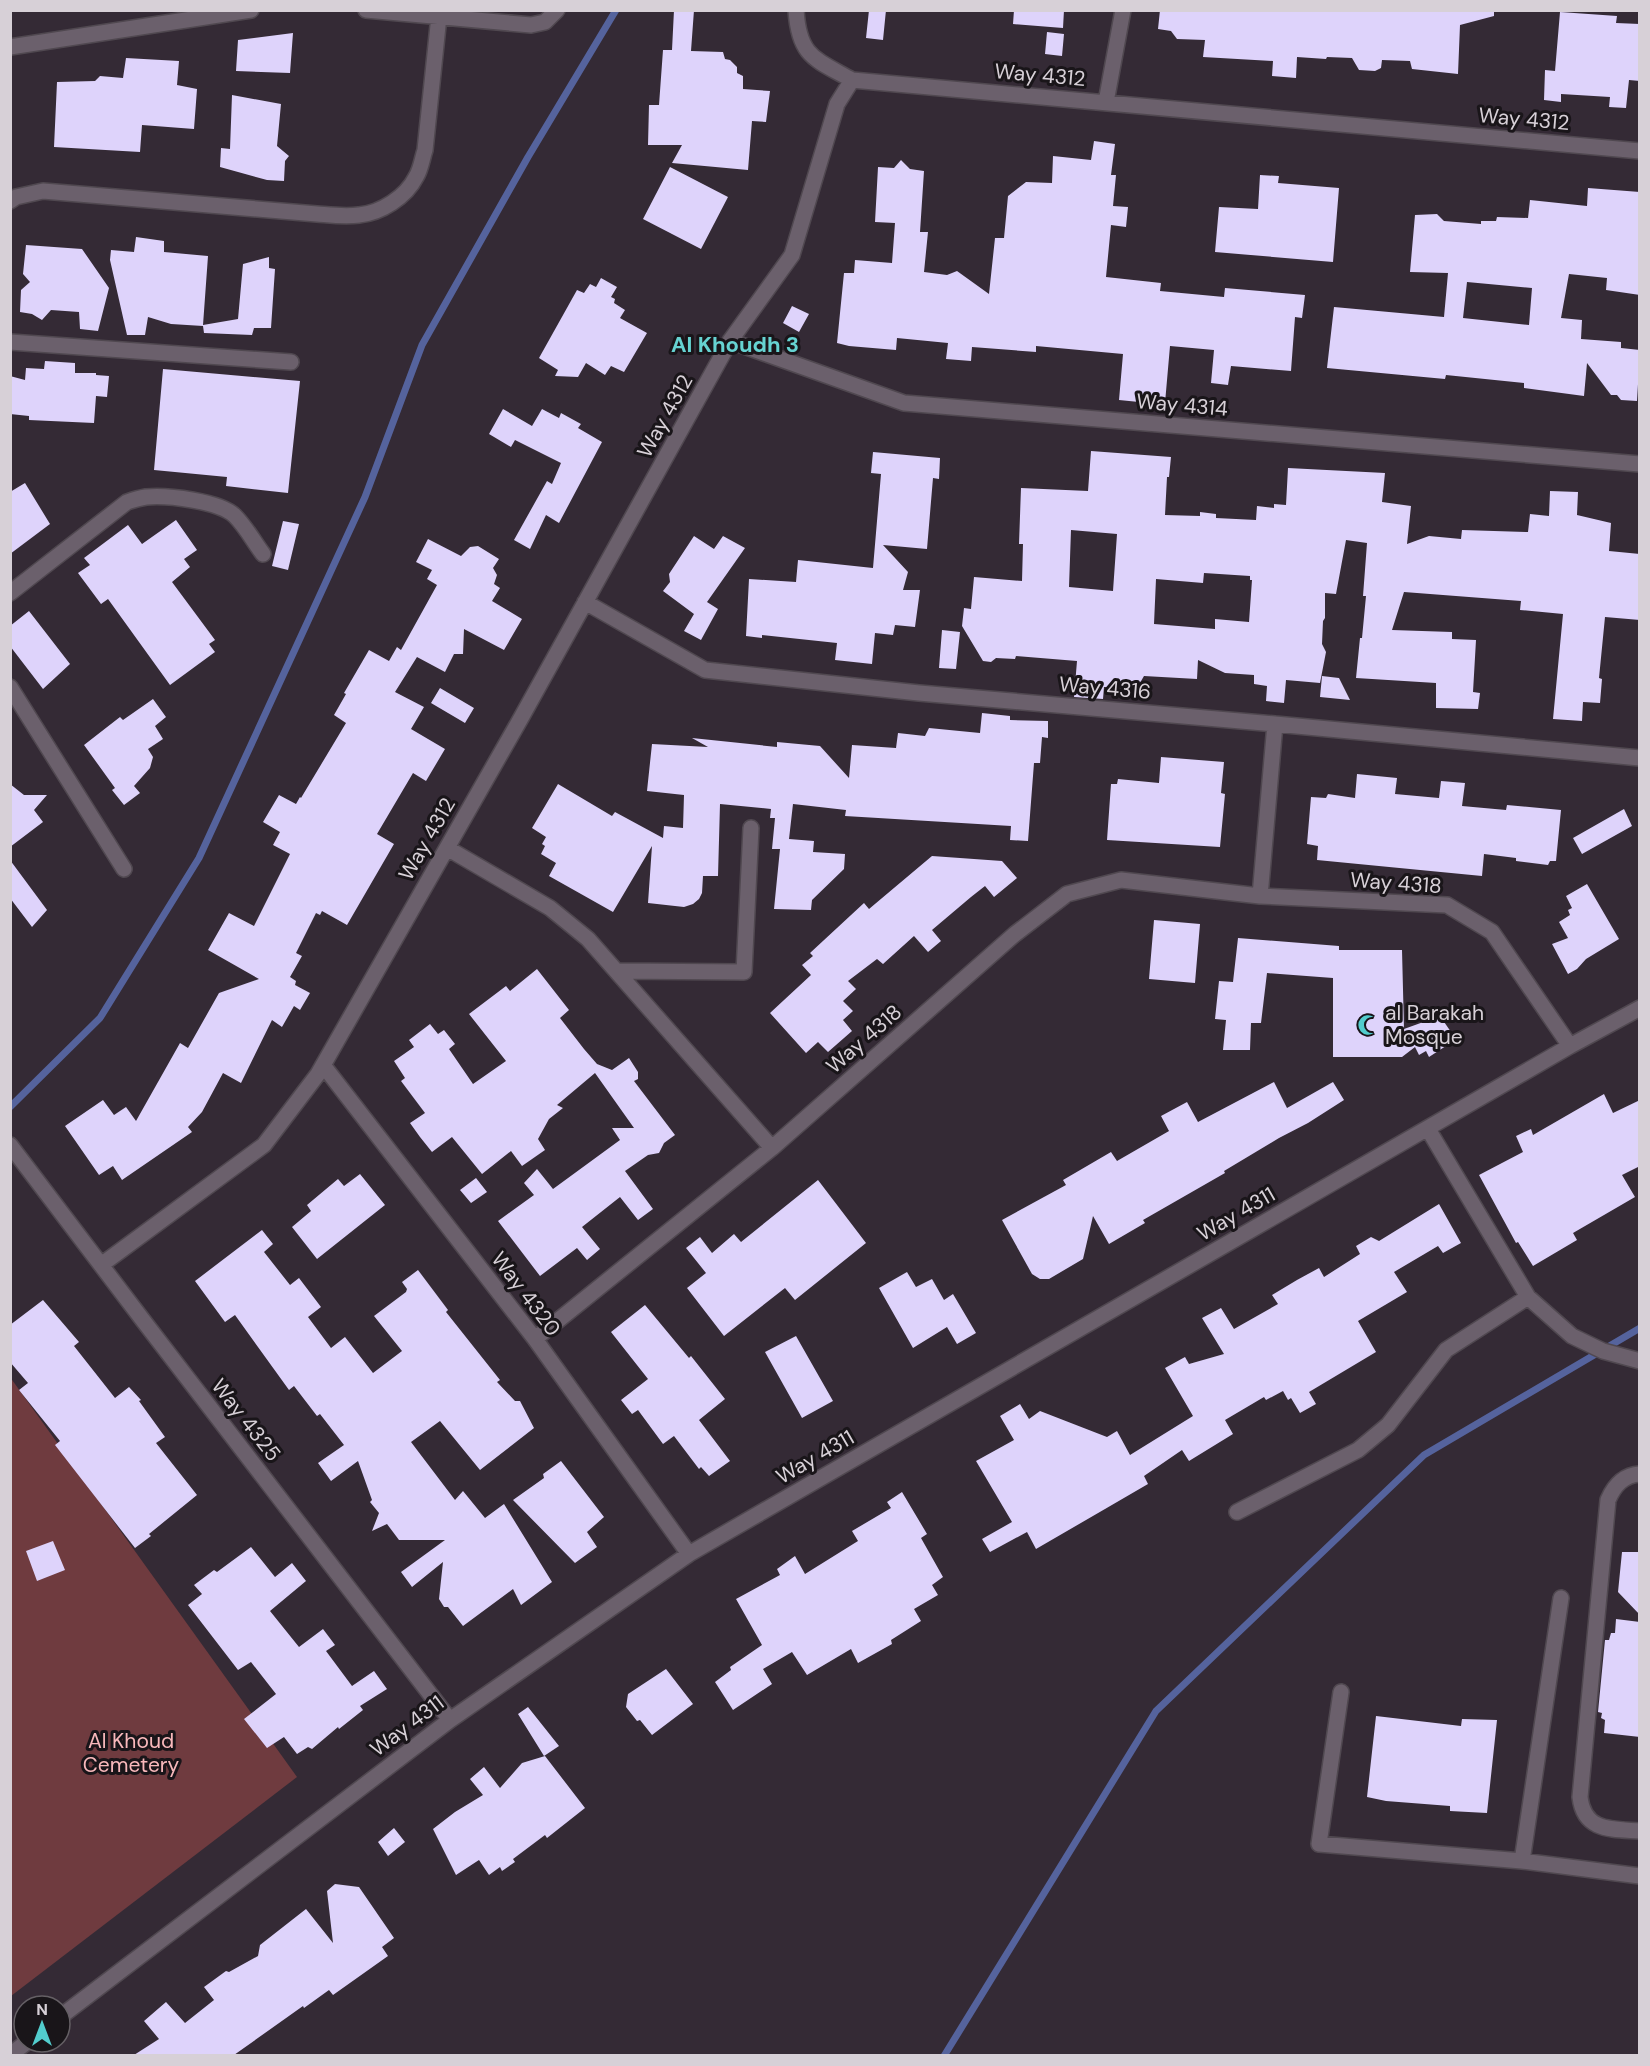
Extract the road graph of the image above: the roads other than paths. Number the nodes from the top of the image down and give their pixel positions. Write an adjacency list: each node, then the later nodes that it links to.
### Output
1 (251, 10): 7 (street)
2 (366, 10): 6 (street)
3 (557, 10): 6 (street)
4 (796, 10): 8 (street)
5 (1123, 10): 9 (street)
6 (439, 16): 11 (street)
7 (10, 47)
8 (852, 80): 9 (street, Way 4312); 12 (street, Way 4312)
9 (1106, 102): 10 (street, Way 4312)
10 (1640, 151)
11 (10, 201)
12 (730, 341): 15 (street, Way 4314); 18 (street, Way 4312)
13 (10, 342): 14 (street)
14 (291, 362)
15 (1640, 464)
16 (263, 554): 17 (street)
17 (10, 593)
18 (585, 602): 20 (street, Way 4316); 23 (street, Way 4312)
19 (10, 687): 24 (street)
20 (1275, 724): 21 (street, Way 4316); 25 (street)
21 (1640, 758)
22 (751, 828): 26 (street)
23 (447, 848): 26 (street); 29 (street, Way 4312)
24 (124, 869)
25 (1260, 896): 28 (street, Way 4318); 32 (street, Way 4318)
26 (618, 970): 32 (street)
27 (1640, 1008): 28 (street, Way 4311)
28 (1570, 1046): 30 (street, Way 4311)
29 (323, 1065): 33 (street, Way 4312); 35 (street, Way 4320)
30 (1428, 1128): 34 (street); 39 (street, Way 4311)
31 (10, 1145): 33 (street, Way 4325)
32 (772, 1148): 35 (street, Way 4318)
33 (101, 1265): 42 (street, Way 4325)
34 (1528, 1297): 36 (street); 38 (street)
35 (535, 1339): 39 (street, Way 4320)
36 (1640, 1361)
37 (1640, 1474): 43 (street)
38 (1237, 1512)
39 (689, 1554): 42 (street, Way 4311)
40 (1562, 1598): 44 (street)
41 (1341, 1692): 44 (street)
42 (450, 1720): 46 (street, Way 4311)
43 (1640, 1831)
44 (1522, 1861): 45 (street)
45 (1640, 1876)
46 (72, 2008)

